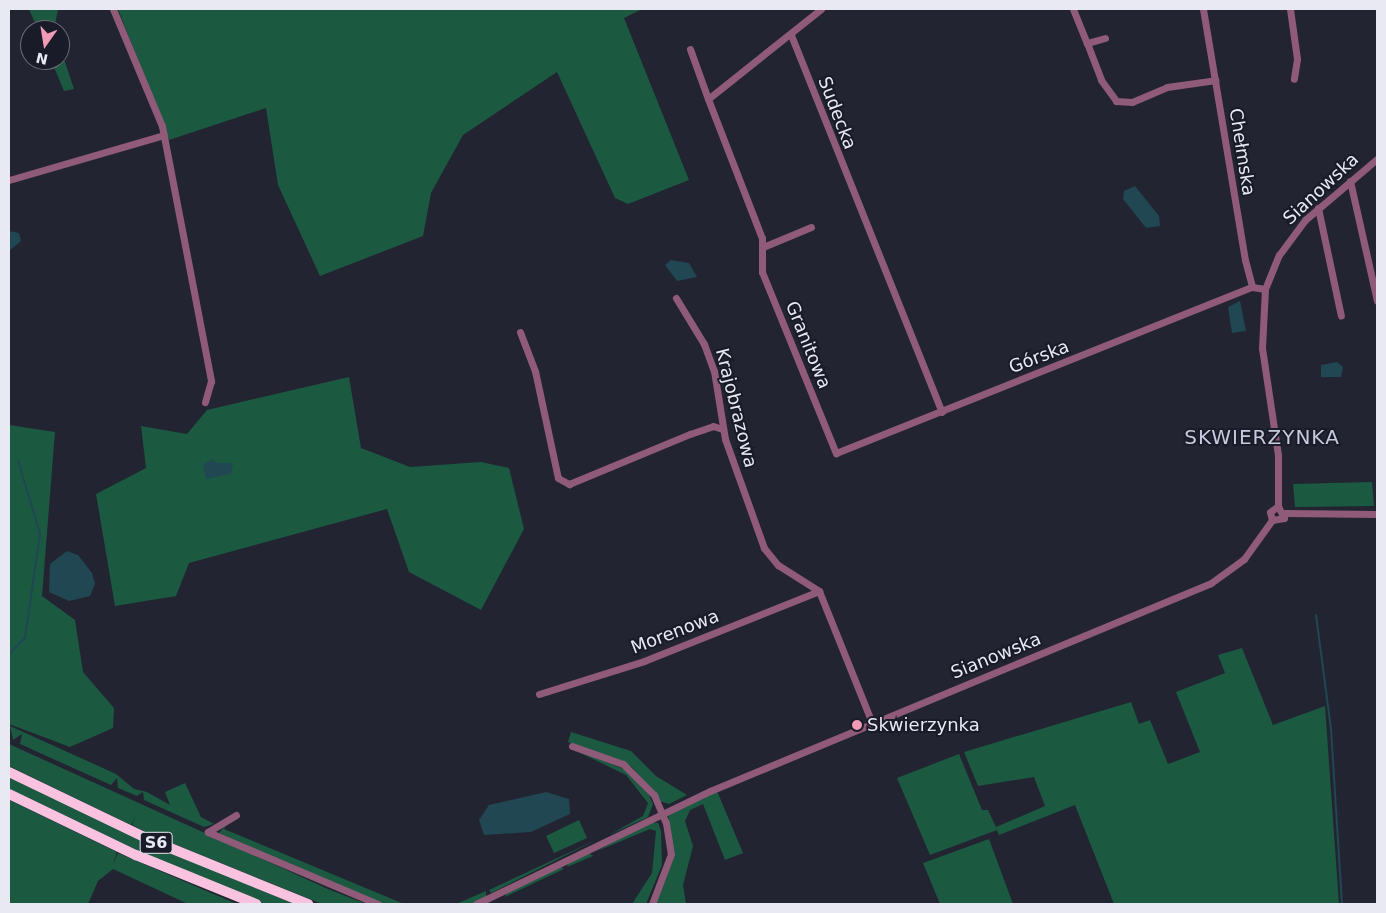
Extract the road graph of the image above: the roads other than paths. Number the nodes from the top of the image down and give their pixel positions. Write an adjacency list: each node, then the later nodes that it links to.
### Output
1 (113, 9): 13 (street)
2 (821, 9): 6 (street)
3 (1073, 9): 8 (street)
4 (1203, 9): 10 (street, Chełmska)
5 (1290, 9): 11 (street)
6 (790, 35): 12 (street); 27 (street, Sudecka)
7 (1105, 38): 8 (street)
8 (1087, 43): 10 (street)
9 (690, 49): 12 (street)
10 (1216, 80): 20 (street, Chełmska)
11 (1294, 80)
12 (708, 99): 19 (street)
13 (164, 135): 15 (street); 26 (street)
14 (1377, 158): 16 (street, Sianowska)
15 (9, 180)
16 (1350, 181): 17 (street, Sianowska); 23 (street)
17 (1318, 208): 21 (street, Sianowska); 24 (street)
18 (811, 227): 19 (street)
19 (763, 247): 29 (street, Granitowa)
20 (1252, 287): 21 (street); 27 (street, Górska)
21 (1265, 290): 30 (street, Sianowska)
22 (676, 298): 28 (street, Krajobrazowa)
23 (1377, 301)
24 (1341, 316)
25 (520, 332): 28 (street)
26 (205, 402)
27 (942, 412): 29 (street, Górska)
28 (722, 429): 34 (street, Krajobrazowa)
29 (836, 453)
30 (1278, 506): 31 (street); 33 (street)
31 (1285, 513): 32 (street); 33 (street)
32 (1377, 514)
33 (1272, 520): 36 (street, Sianowska)
34 (819, 592): 35 (street, Morenowa); 36 (street)
35 (539, 694)
36 (872, 723): 40 (street, Sianowska)
37 (572, 746): 40 (street)
38 (9, 772): 43 (highway, S6)
39 (9, 794): 42 (highway, S6)
40 (662, 813): 45 (street, Sianowska); 46 (street)
41 (236, 815): 44 (street)
42 (256, 904)
43 (308, 904)
44 (378, 904)
45 (476, 904)
46 (652, 904)

